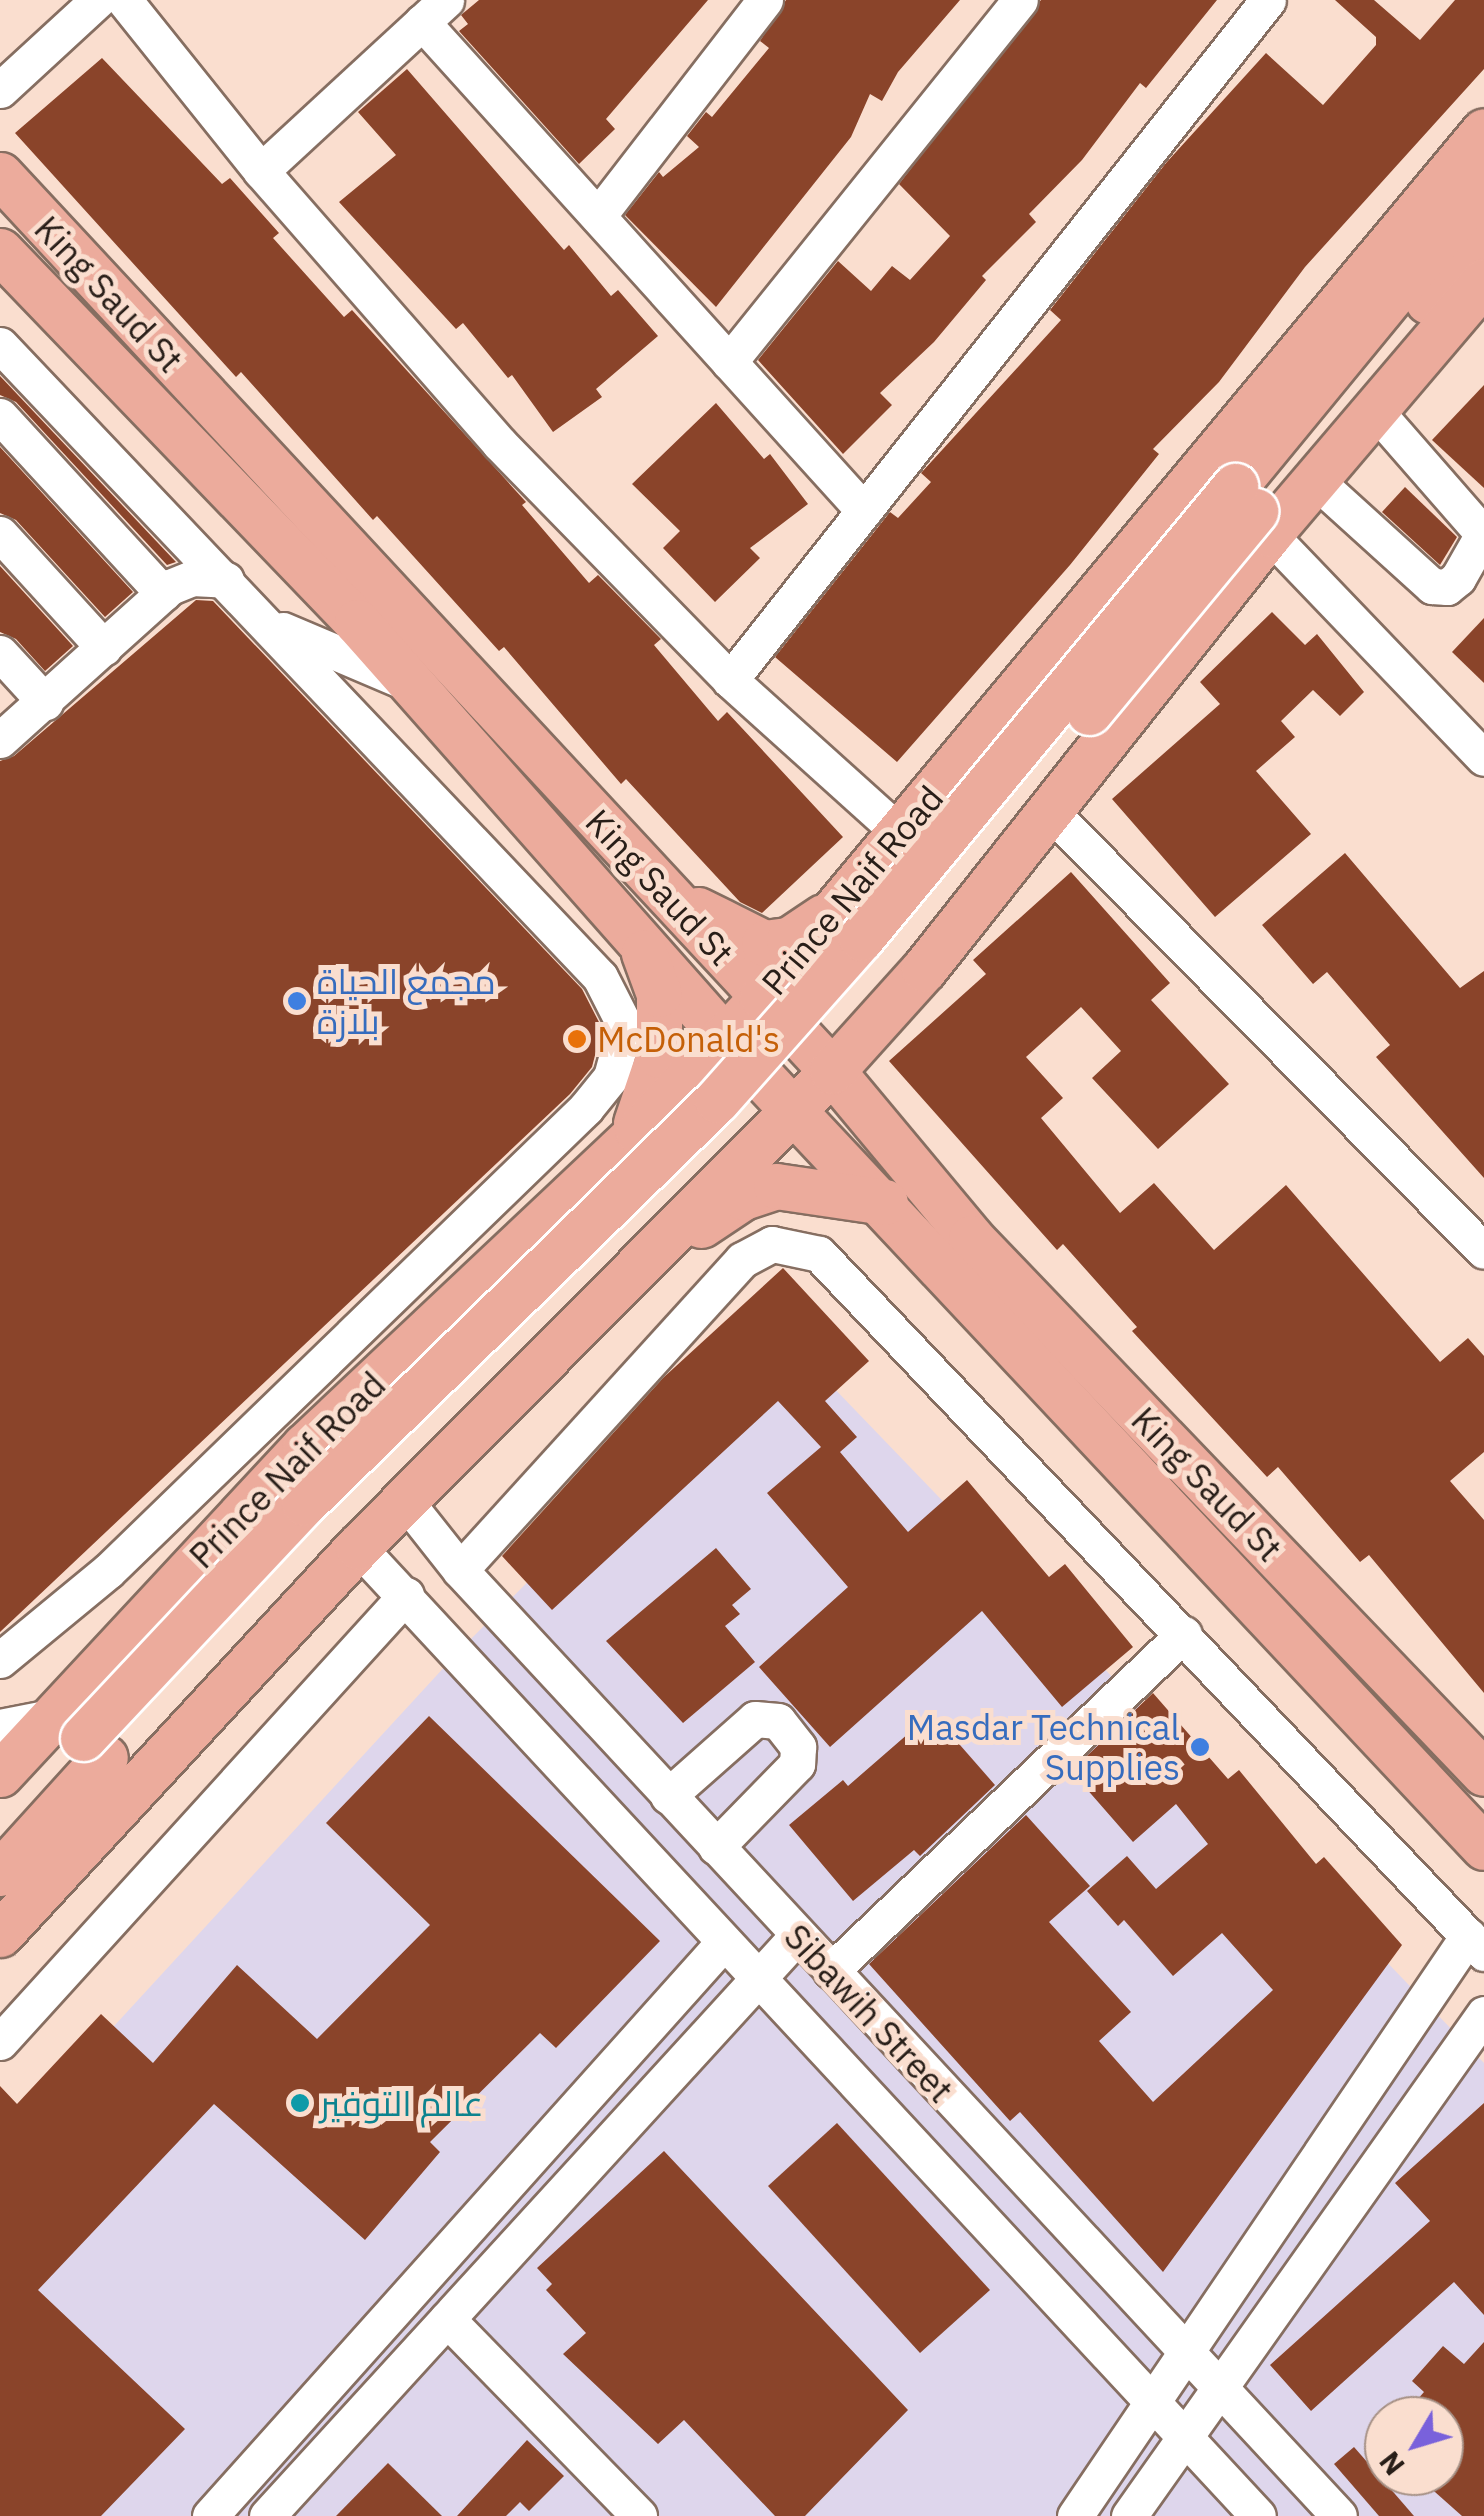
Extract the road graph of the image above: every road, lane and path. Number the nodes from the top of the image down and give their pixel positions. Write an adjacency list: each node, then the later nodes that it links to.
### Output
1 (98, 0): 7 (street)
2 (124, 0): 9 (street)
3 (764, 0): 12 (street)
4 (1020, 0): 17 (street)
5 (1268, 0): 22 (street)
6 (434, 11): 9 (street); 12 (street)
7 (0, 90)
8 (1484, 131): 35 (main road, Prince Naif Road)
9 (261, 172): 29 (street)
10 (0, 176): 36 (main road, King Saud St)
11 (1484, 183): 21 (main road)
12 (598, 216): 17 (street)
13 (1484, 234): 21 (main road)
14 (0, 251): 30 (main road, King Saud St)
15 (1484, 281): 18 (main road)
16 (0, 345): 24 (street)
17 (729, 362): 22 (street)
18 (1374, 410): 20 (main road); 20 (street)
19 (0, 416): 25 (street)
20 (1315, 480): 21 (main road)
21 (1253, 510): 33 (street); 34 (main road); 56 (main road, bridge)
22 (864, 511): 29 (street)
23 (0, 534): 27 (street)
24 (226, 580): 25 (street); 26 (street)
25 (163, 594): 27 (street)
26 (268, 624): 30 (street); 54 (street)
27 (104, 648): 31 (street)
28 (0, 653): 31 (street)
29 (730, 680): 35 (street)
30 (413, 686): 38 (main road, King Saud St)
31 (45, 702): 32 (street)
32 (0, 740)
33 (1484, 758)
34 (1049, 810): 39 (main road); 47 (street)
35 (900, 832): 37 (main road, Prince Naif Road)
36 (657, 884): 37 (main road); 40 (main road, King Saud St)
37 (842, 905): 40 (main road, Prince Naif Road)
38 (640, 942): 41 (main road, King Saud St); 44 (main road)
39 (924, 969): 42 (main road); 46 (main road)
40 (762, 997): 41 (main road, Prince Naif Road); 42 (main road, King Saud St)
41 (723, 1036): 43 (main road, King Saud St); 44 (main road, Prince Naif Road)
42 (832, 1071): 43 (main road); 46 (main road, King Saud St)
43 (792, 1107): 45 (main road, King Saud St); 48 (main road)
44 (630, 1140): 56 (main road, Prince Naif Road)
45 (886, 1202): 48 (main road); 62 (main road, King Saud St)
46 (971, 1238): 57 (main road, King Saud St)
47 (1484, 1252)
48 (637, 1267): 49 (main road)
49 (406, 1503): 50 (main road); 51 (street, Sibawih Street)
50 (358, 1547): 52 (street, Sibawih Street); 64 (main road)
51 (460, 1570): 53 (street); 59 (street, Sibawih Street)
52 (406, 1595): 66 (street, Sibawih Street); 71 (street)
53 (1184, 1634): 67 (street); 68 (street)
54 (0, 1660)
55 (0, 1727): 56 (street)
56 (80, 1737): 58 (main road, Prince Naif Road); 60 (main road); 63 (main road)
57 (1484, 1773)
58 (0, 1774)
59 (668, 1796): 61 (street, Sibawih Street); 61 (street)
60 (0, 1828)
61 (716, 1847): 65 (street, Sibawih Street)
62 (1484, 1847)
63 (0, 1873)
64 (0, 1934)
65 (797, 1936): 68 (street, Sibawih Street); 69 (street)
66 (722, 1944): 69 (street, Sibawih Street); 79 (street)
67 (1476, 1945): 75 (street)
68 (831, 1971): 72 (street, Sibawih Street)
69 (756, 1979): 73 (street, Sibawih Street); 74 (street)
70 (1484, 2014): 76 (street)
71 (0, 2042)
72 (1024, 2179): 73 (street); 75 (street, Sibawih Street)
73 (982, 2220): 77 (street, Sibawih Street)
74 (447, 2319): 80 (street); 81 (street)
75 (1184, 2352): 76 (street, Sibawih Street); 77 (street)
76 (1219, 2390): 78 (street); 85 (street, Sibawih Street)
77 (1153, 2400): 78 (street, Sibawih Street); 82 (street)
78 (1185, 2438): 83 (street); 84 (street, Sibawih Street)
79 (210, 2516)
80 (267, 2516)
81 (639, 2516)
82 (1075, 2516)
83 (1129, 2516)
84 (1258, 2516)
85 (1340, 2516)

